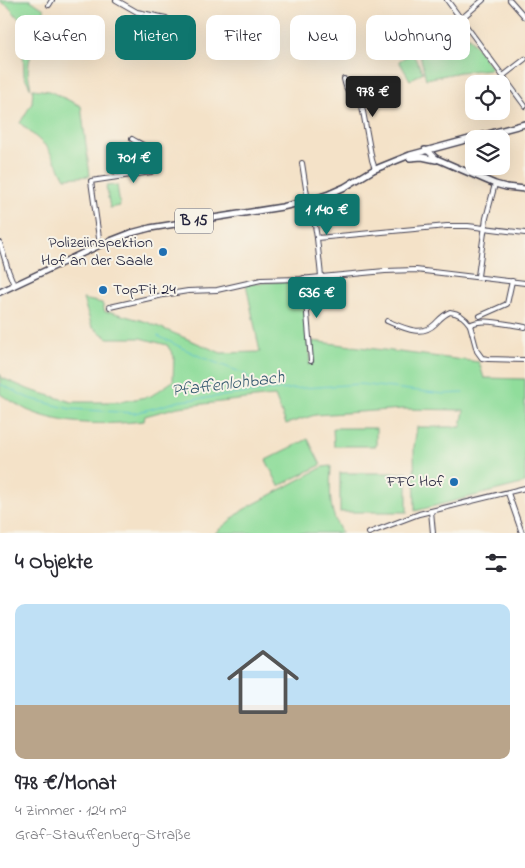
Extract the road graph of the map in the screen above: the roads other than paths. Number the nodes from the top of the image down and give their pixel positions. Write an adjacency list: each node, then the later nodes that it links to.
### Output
1 (52, 0): 6 (street)
2 (116, 0): 7 (street)
3 (447, 0): 8 (street)
4 (483, 0): 9 (street)
5 (510, 0): 10 (street)
6 (49, 5)
7 (152, 15)
8 (459, 15)
9 (466, 15)
10 (525, 17)
11 (470, 30): 13 (street)
12 (525, 60): 14 (street)
13 (502, 75)
14 (504, 75)
15 (344, 79): 24 (street)
16 (510, 86): 17 (street)
17 (525, 106)
18 (525, 124): 20 (main road)
19 (132, 140): 32 (street)
20 (425, 150): 21 (main road, B 15); 23 (main road, B 15)
21 (402, 158): 23 (main road, B 15); 24 (main road, B 15)
22 (302, 163): 27 (street)
23 (453, 165): 25 (main road, B 15)
24 (375, 169): 27 (main road, B 15)
25 (495, 184): 26 (main road, B 15); 28 (street)
26 (525, 189)
27 (308, 201): 30 (street); 32 (main road, B 15)
28 (485, 228): 29 (street); 30 (street); 34 (street)
29 (525, 234)
30 (318, 238): 33 (street)
31 (0, 243): 38 (street)
32 (100, 245): 38 (main road, B 15)
33 (321, 276): 34 (street); 35 (street)
34 (478, 276): 36 (street)
35 (304, 278): 40 (street); 46 (street)
36 (512, 281): 37 (street); 41 (street)
37 (525, 283)
38 (14, 285): 39 (main road, B 15)
39 (0, 292)
40 (110, 307)
41 (480, 316)
42 (387, 321): 43 (street)
43 (470, 325): 44 (street); 45 (street)
44 (525, 327)
45 (525, 360)
46 (311, 361)
47 (525, 488): 48 (street)
48 (508, 493): 49 (street); 52 (street)
49 (431, 511): 50 (street); 51 (street)
50 (368, 533)
51 (432, 533)
52 (522, 533)

